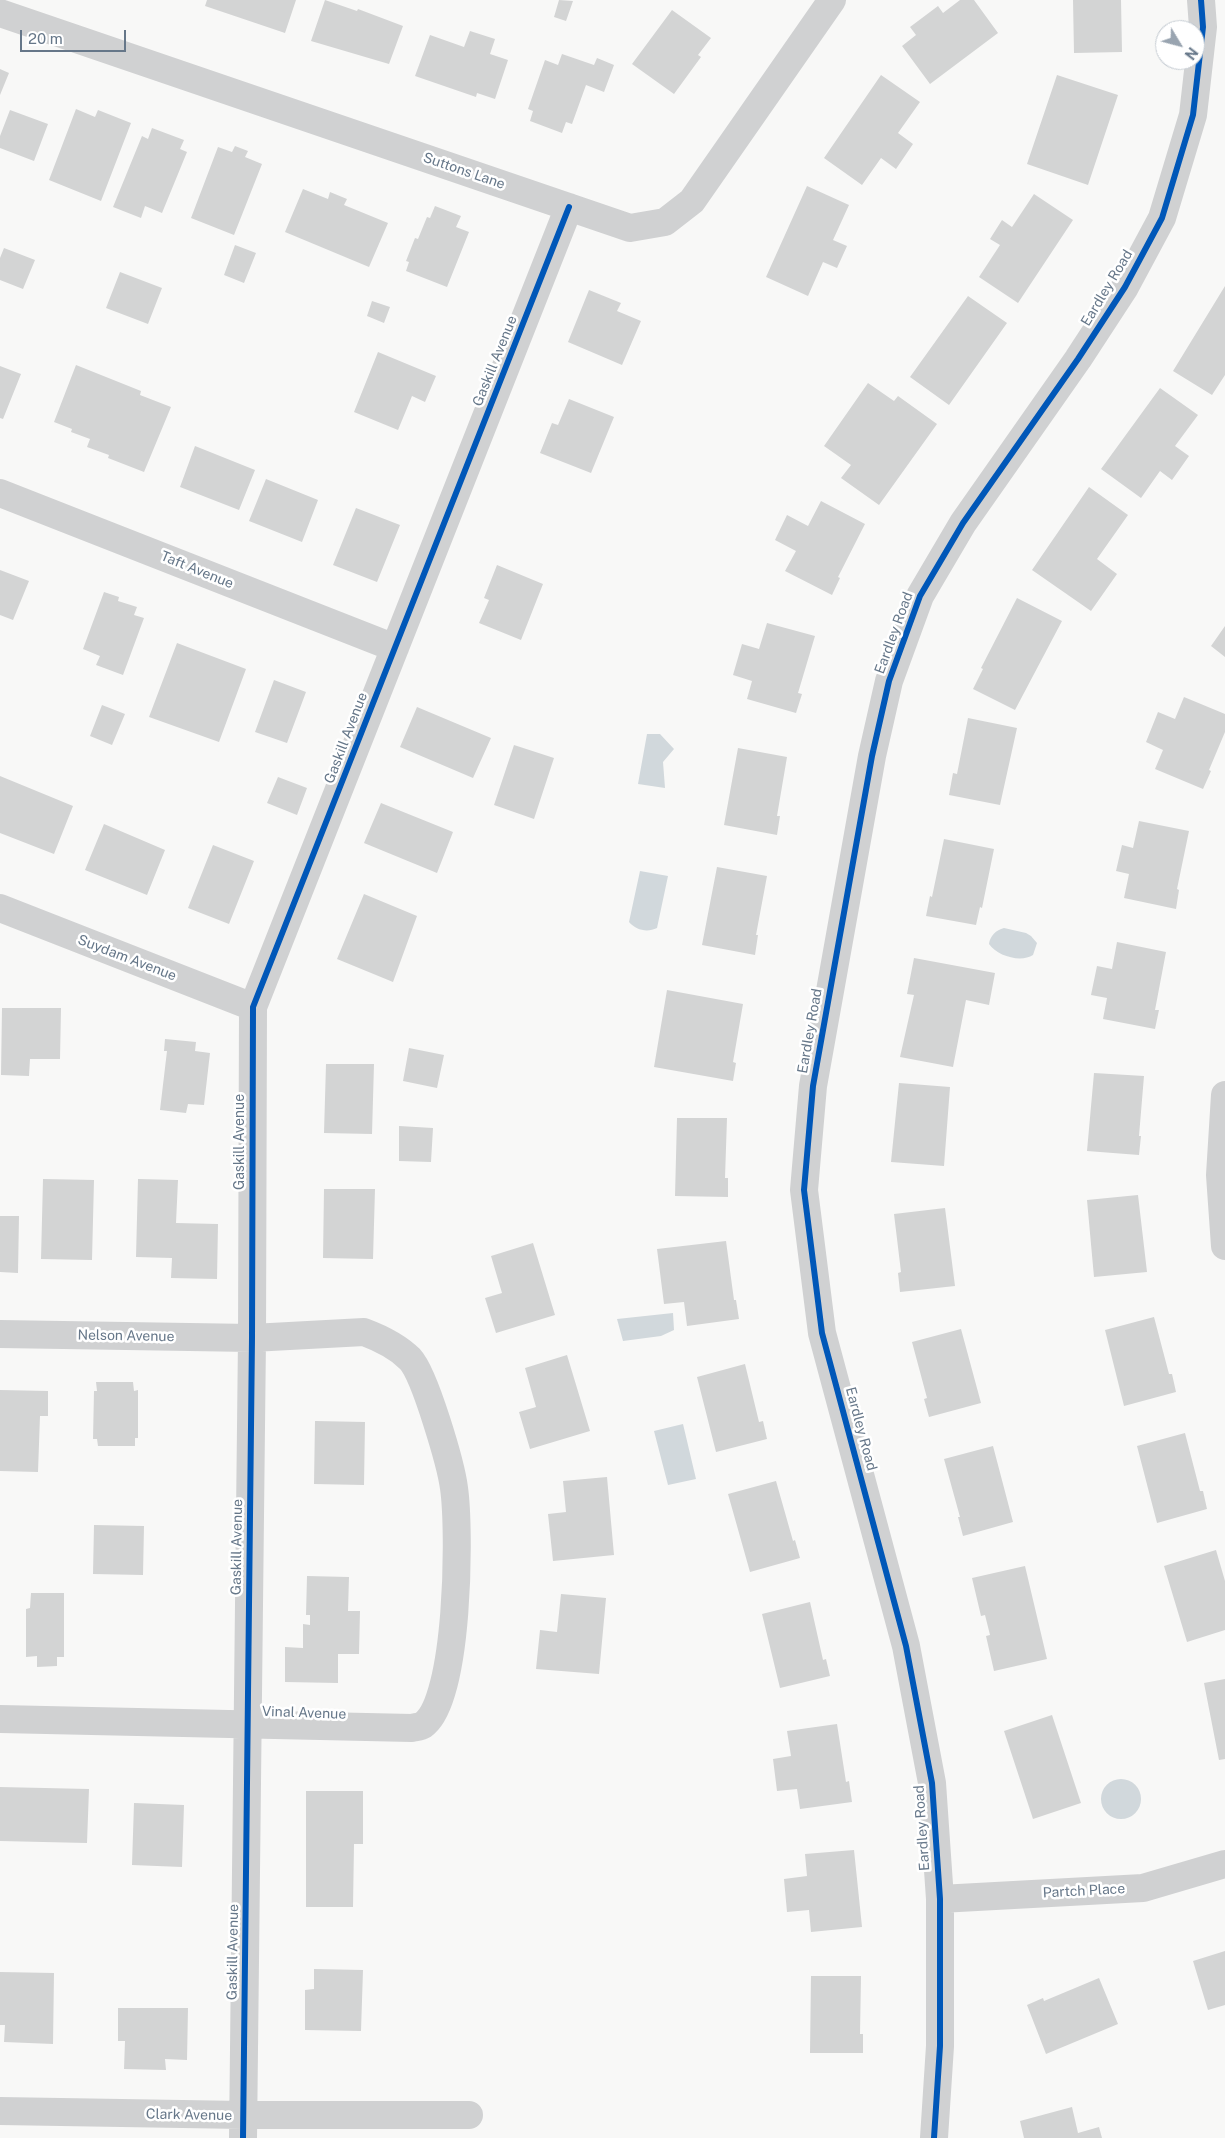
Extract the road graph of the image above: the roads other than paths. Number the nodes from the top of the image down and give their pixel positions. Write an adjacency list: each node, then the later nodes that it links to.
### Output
1 (832, 0): 4 (street, Suttons Lane)
2 (1201, 0): 16 (street, Eardley Road)
3 (0, 13): 4 (street, Suttons Lane)
4 (569, 207): 6 (street, Gaskill Avenue)
5 (0, 493): 6 (street, Taft Avenue)
6 (395, 648): 8 (street, Gaskill Avenue)
7 (0, 908): 8 (street, Suydam Avenue)
8 (253, 1007): 12 (street, Gaskill Avenue)
9 (1225, 1094): 10 (street)
10 (1225, 1246)
11 (0, 1334): 12 (street, Nelson Avenue)
12 (252, 1338): 14 (street, Gaskill Avenue); 14 (street, Vinal Avenue)
13 (0, 1719): 14 (street, Vinal Avenue)
14 (248, 1724): 19 (street, Gaskill Avenue)
15 (1225, 1864): 16 (street, Partch Place)
16 (940, 1899): 20 (street, Eardley Road)
17 (0, 2112): 19 (street, Clark Avenue)
18 (469, 2115): 19 (street, Clark Avenue)
19 (243, 2127)
20 (934, 2138)

